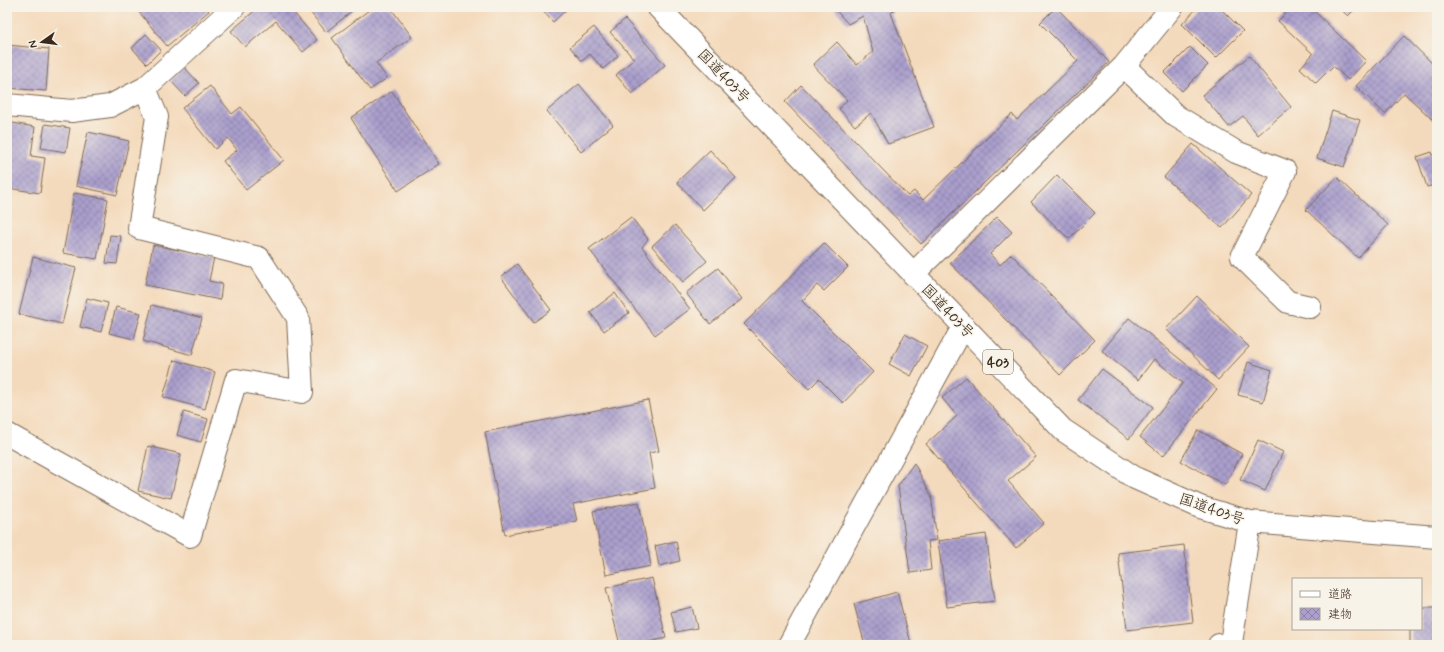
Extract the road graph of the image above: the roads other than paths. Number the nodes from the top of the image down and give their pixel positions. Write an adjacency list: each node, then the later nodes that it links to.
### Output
1 (234, 7): 5 (main road)
2 (658, 7): 7 (main road, 国道403号 / 403)
3 (1172, 7): 4 (main road)
4 (1124, 66): 7 (main road); 8 (main road)
5 (145, 88): 6 (main road); 10 (main road)
6 (7, 105)
7 (912, 274): 9 (main road, 国道403号 / 403)
8 (1310, 307)
9 (963, 327): 11 (main road, 国道403号 / 403); 14 (main road)
10 (7, 434)
11 (1250, 522): 12 (main road, 国道403号 / 403); 13 (main road)
12 (1437, 537)
13 (1227, 644)
14 (789, 645)

